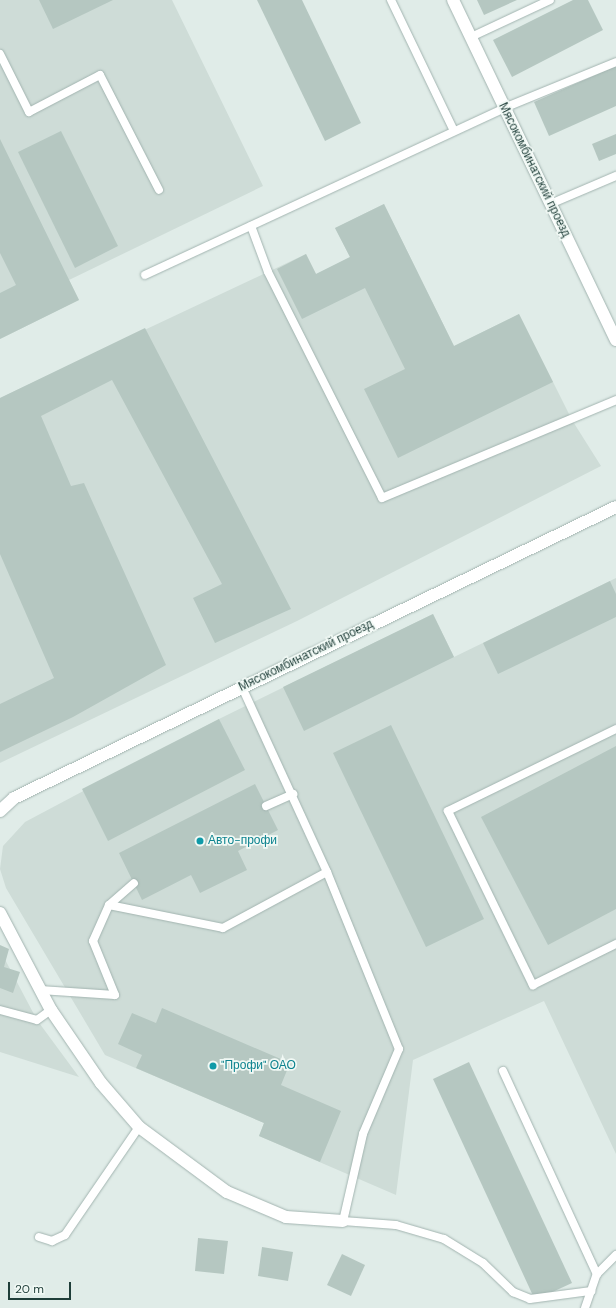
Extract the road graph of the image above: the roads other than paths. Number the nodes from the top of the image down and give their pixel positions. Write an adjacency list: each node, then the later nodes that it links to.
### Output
1 (391, 0): 8 (lane)
2 (453, 0): 4 (street, Мясокомбинатский проезд)
3 (550, 0): 4 (lane)
4 (471, 37): 7 (street, Мясокомбинатский проезд)
5 (0, 54): 10 (lane)
6 (616, 62): 7 (lane)
7 (504, 108): 8 (lane); 11 (street, Мясокомбинатский проезд)
8 (454, 131): 12 (lane)
9 (616, 176): 11 (lane)
10 (159, 190)
11 (550, 204): 14 (street, Мясокомбинатский проезд)
12 (251, 226): 13 (lane); 15 (lane)
13 (145, 275)
14 (616, 340)
15 (616, 400)
16 (616, 507): 17 (street, Мясокомбинатский проезд)
17 (242, 686): 19 (lane); 21 (street, Мясокомбинатский проезд)
18 (616, 729): 27 (lane)
19 (293, 794): 20 (lane); 22 (lane)
20 (266, 806)
21 (0, 811)
22 (327, 872): 24 (lane); 33 (lane)
23 (134, 883): 24 (lane)
24 (109, 905): 28 (lane)
25 (0, 913): 26 (street)
26 (3, 926): 28 (street)
27 (616, 944)
28 (40, 990): 30 (street)
29 (0, 1010): 30 (lane)
30 (51, 1010): 32 (street)
31 (503, 1071): 36 (lane)
32 (140, 1127): 33 (street); 34 (lane)
33 (343, 1221): 37 (lane)
34 (39, 1237)
35 (616, 1255): 36 (lane)
36 (597, 1274): 37 (lane)
37 (591, 1291): 38 (lane)
38 (586, 1307)

